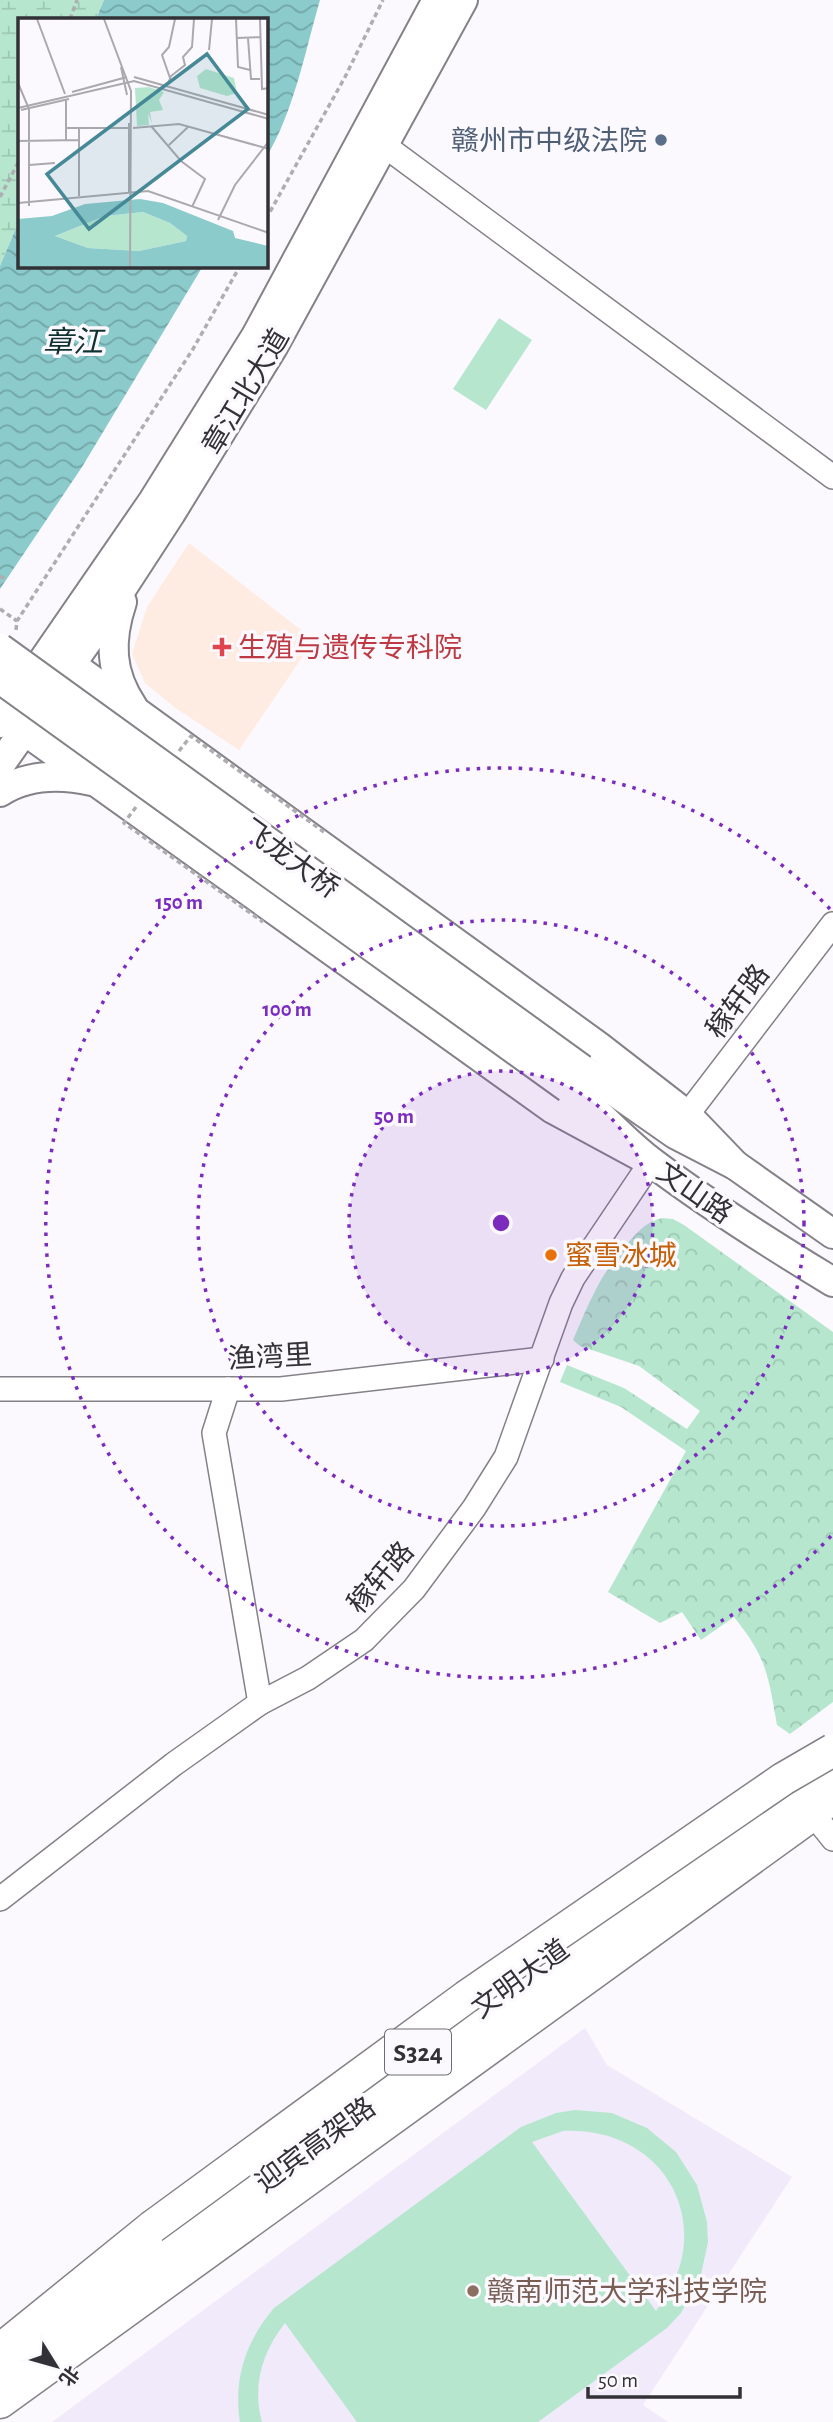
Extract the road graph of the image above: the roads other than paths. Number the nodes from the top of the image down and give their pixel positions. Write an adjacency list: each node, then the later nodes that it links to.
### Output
1 (437, 0): 7 (main road, 章江北大道)
2 (463, 0): 3 (main road, 章江北大道)
3 (385, 146): 4 (street); 5 (main road, 章江北大道)
4 (833, 477)
5 (131, 574): 7 (main road, 章江北大道); 9 (main road)
6 (8, 640): 15 (main road, 飞龙大桥, bridge)
7 (61, 657): 9 (main road); 10 (main road, 章江北大道)
8 (0, 679): 15 (main road, 飞龙大桥, bridge)
9 (136, 712): 16 (main road)
10 (10, 723): 11 (main road, 章江北大道); 12 (main road)
11 (0, 765)
12 (97, 782): 13 (main road); 17 (main road)
13 (0, 792)
14 (833, 923): 16 (street, 稼轩路)
15 (575, 1078): 17 (main road, 文山路); 18 (main road, 文山路)
16 (687, 1115): 18 (main road)
17 (651, 1162): 20 (main road, 文山路); 21 (street, 稼轩路)
18 (735, 1166): 19 (main road, 文山路)
19 (833, 1234)
20 (833, 1283)
21 (542, 1359): 23 (street, 渔湾里); 24 (street, 稼轩路)
22 (0, 1389): 23 (street, 渔湾里)
23 (228, 1389): 24 (street)
24 (260, 1703): 28 (street, 稼轩路)
25 (833, 1748): 29 (main road, 文明大道 / S324); 29 (highway, bridge)
26 (833, 1762): 30 (highway, 迎宾高架路)
27 (830, 1819): 31 (highway, 迎宾高架路); 32 (main road, 文明大道 / S324)
28 (0, 1899)
29 (0, 2352)
30 (0, 2376)
31 (0, 2402)
32 (0, 2419)

